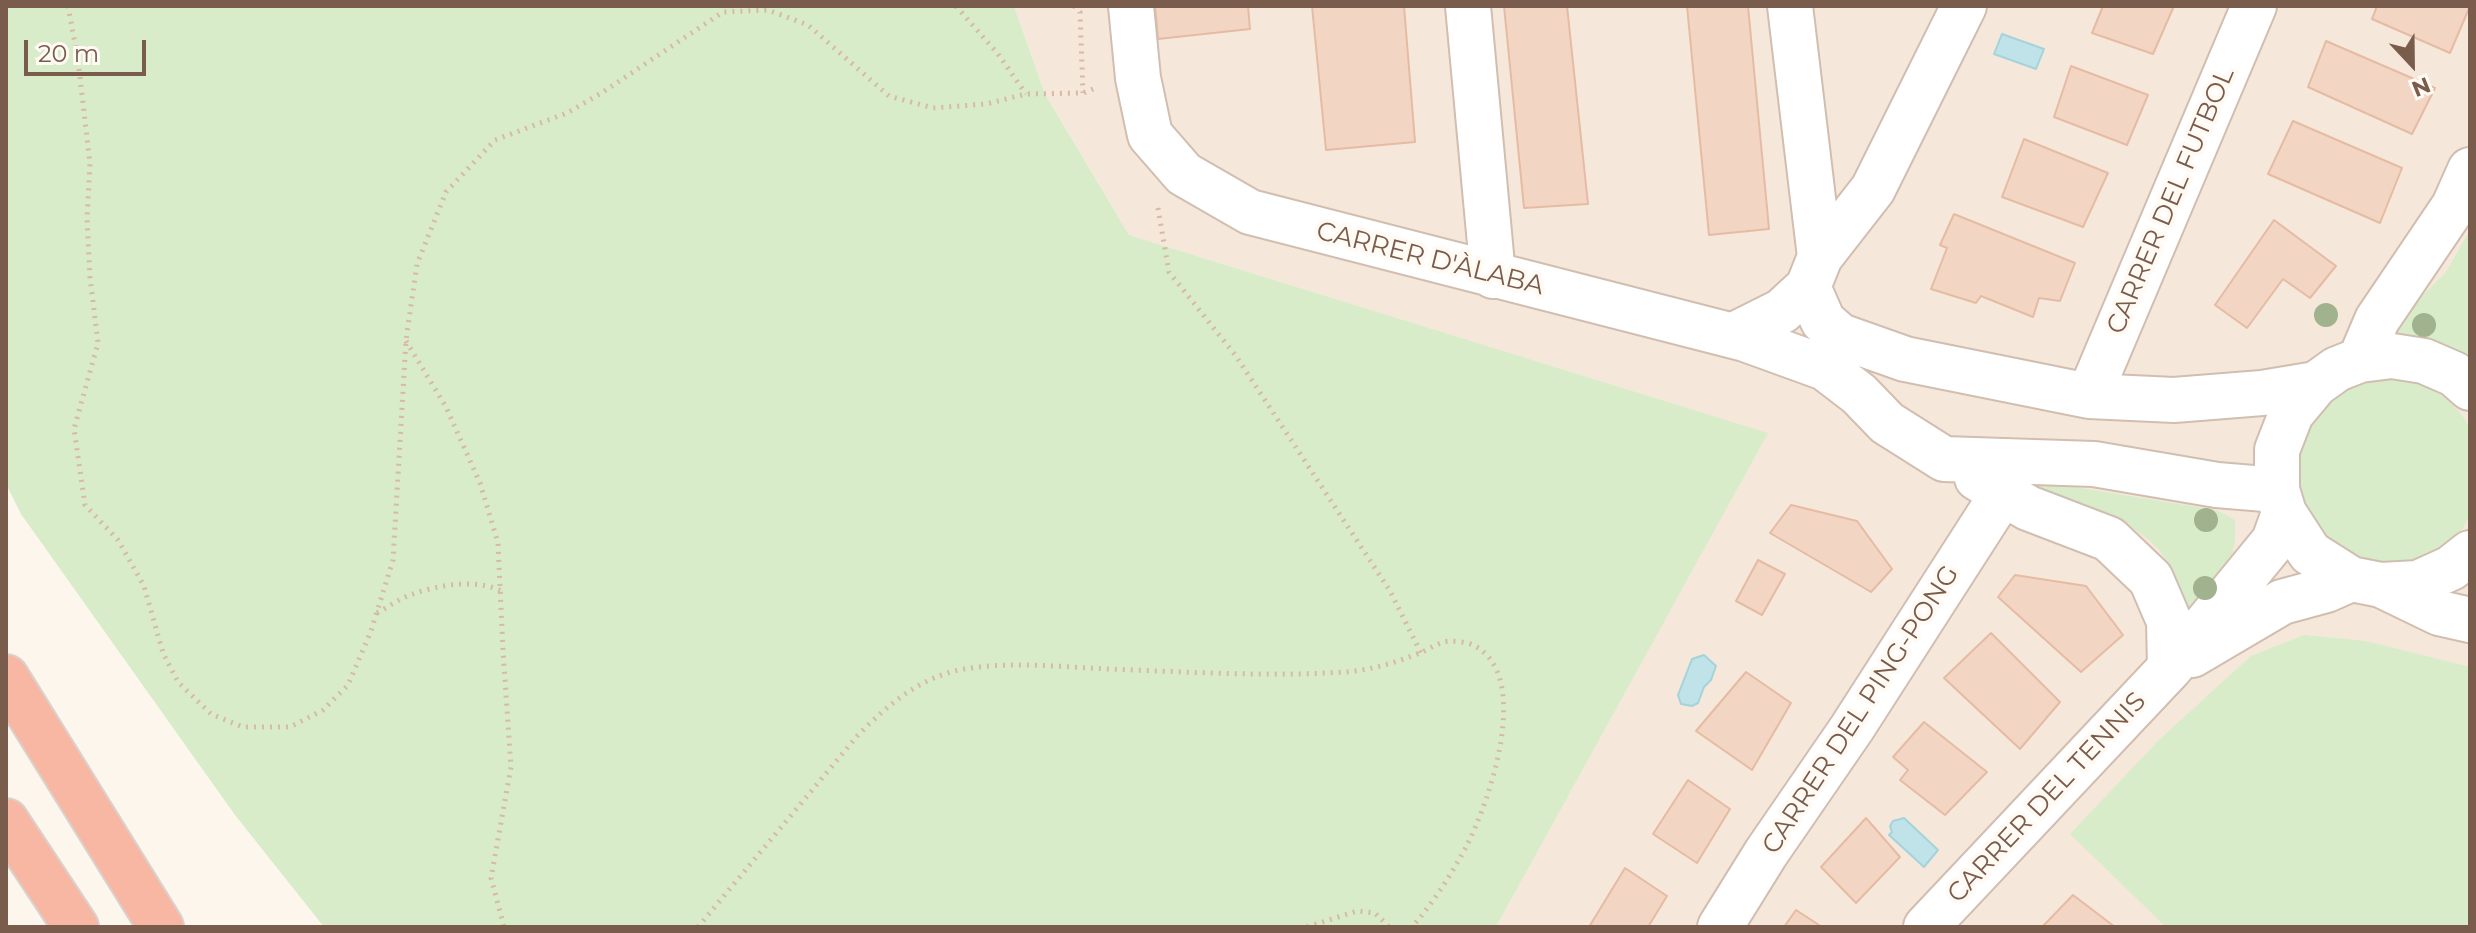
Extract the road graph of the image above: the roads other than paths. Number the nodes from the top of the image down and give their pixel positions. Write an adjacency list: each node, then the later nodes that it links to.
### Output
1 (1131, 6): 8 (street, CARRER D'ÀLABA)
2 (1468, 6): 8 (street)
3 (1790, 6): 7 (street)
4 (1964, 6): 7 (street)
5 (2254, 6): 13 (street, CARRER DEL FUTBOL)
6 (2470, 170): 10 (street)
7 (1814, 272): 9 (street); 13 (street)
8 (1493, 276): 9 (street, CARRER D'ÀLABA)
9 (1734, 335): 14 (street, CARRER D'ÀLABA)
10 (2360, 360): 11 (street); 12 (street)
11 (2316, 384): 13 (street); 16 (street)
12 (2470, 388)
13 (2089, 396)
14 (1944, 459): 15 (street, CARRER D'ÀLABA); 16 (street)
15 (2003, 493): 20 (street, CARRER D'ÀLABA); 25 (street, CARRER DEL PING-PONG)
16 (2281, 502): 18 (street); 20 (street, CARRER DEL TENNIS)
17 (2470, 553): 18 (street, CARRER DEL TENNIS)
18 (2366, 582): 19 (street); 20 (street, CARRER DEL TENNIS)
19 (2470, 620)
20 (2170, 668): 26 (street, CARRER DEL TENNIS)
21 (6, 677): 24 (highway)
22 (6, 821): 23 (highway)
23 (76, 927)
24 (161, 927)
25 (1720, 927)
26 (1926, 927)

